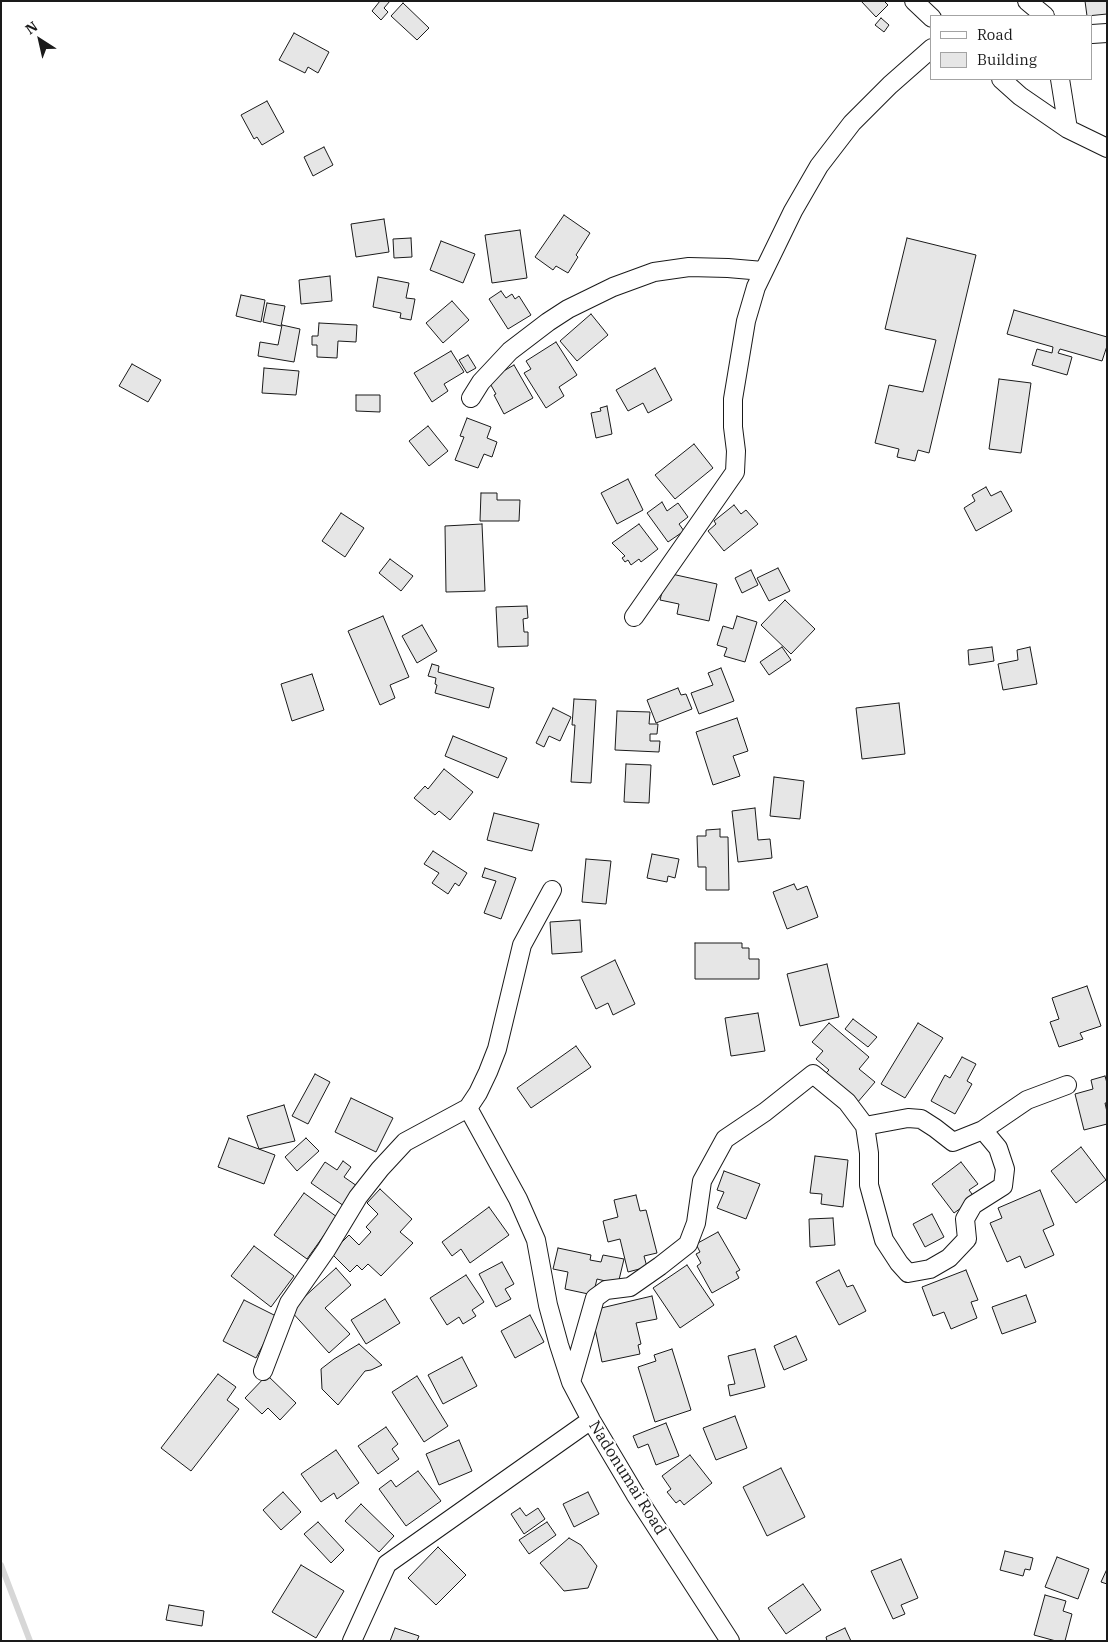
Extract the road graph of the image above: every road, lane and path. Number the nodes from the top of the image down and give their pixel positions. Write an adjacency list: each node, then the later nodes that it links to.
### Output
1 (914, 1): 4 (street)
2 (1027, 1): 3 (street)
3 (1044, 15)
4 (930, 16)
5 (1107, 33): 6 (street)
6 (1093, 34)
7 (930, 50): 12 (street)
8 (1002, 80): 10 (street)
9 (1060, 80): 10 (street)
10 (1068, 129): 11 (street)
11 (1107, 148)
12 (762, 271): 13 (street); 14 (street)
13 (471, 398)
14 (634, 617)
15 (552, 890): 17 (street)
16 (1067, 1085): 19 (street)
17 (468, 1108): 20 (street); 21 (street, Nadonumai Road)
18 (866, 1126): 19 (street); 19 (street); 21 (street)
19 (983, 1130)
20 (263, 1371)
21 (571, 1382): 22 (street, Nadonumai Road)
22 (590, 1420): 23 (street); 24 (street, Nadonumai Road)
23 (352, 1641)
24 (730, 1641)

